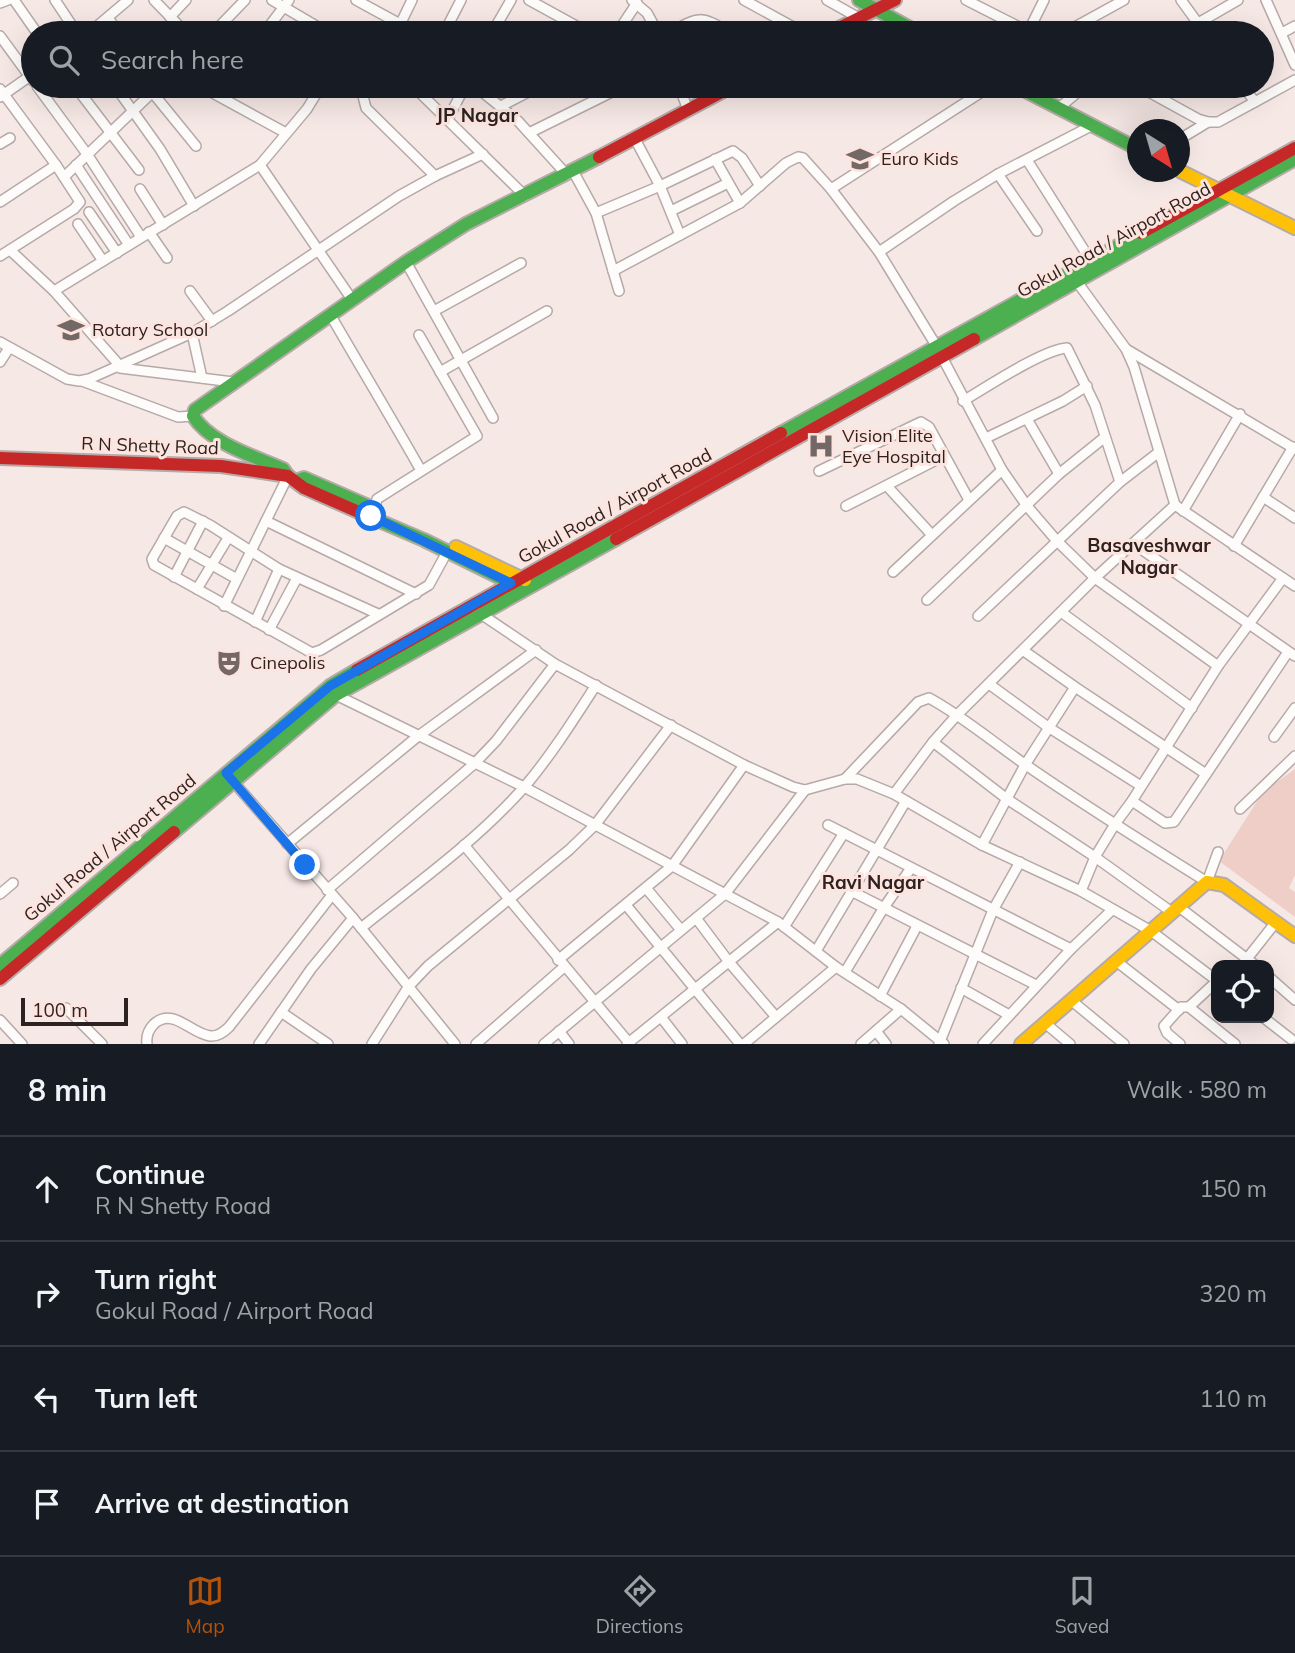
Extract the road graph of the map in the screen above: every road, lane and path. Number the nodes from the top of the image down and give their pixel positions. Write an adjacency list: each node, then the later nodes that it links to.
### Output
1 (8, 0): 25 (street)
2 (14, 0): 31 (street)
3 (55, 0): 32 (street)
4 (128, 0): 29 (street)
5 (154, 0): 28 (street)
6 (186, 0): 28 (street)
7 (246, 0): 36 (street)
8 (272, 0): 26 (street)
9 (356, 0): 39 (street)
10 (412, 0): 40 (street)
11 (461, 0): 41 (street)
12 (511, 0): 42 (street)
13 (528, 0): 43 (street)
14 (744, 0): 48 (street)
15 (827, 0): 30 (street)
16 (859, 0): 27 (main road)
17 (895, 0): 27 (main road)
18 (966, 0): 51 (street)
19 (1044, 0): 52 (street)
20 (1124, 0): 53 (street)
21 (1181, 0): 54 (street)
22 (1238, 0): 55 (street)
23 (1266, 0): 57 (street)
24 (635, 1): 44 (street); 45 (street)
25 (0, 3)
26 (286, 4): 37 (street); 38 (street)
27 (876, 9): 30 (main road); 50 (main road)
28 (170, 17): 35 (street)
29 (108, 18): 33 (street); 34 (street)
30 (859, 18): 49 (main road)
31 (29, 21)
32 (69, 21)
33 (104, 21)
34 (110, 21)
35 (174, 21)
36 (225, 21)
37 (273, 21)
38 (311, 21)
39 (386, 21)
40 (402, 21)
41 (450, 21)
42 (499, 21)
43 (567, 21)
44 (624, 21)
45 (651, 21)
46 (691, 21): 47 (street)
47 (710, 21)
48 (782, 21)
49 (853, 21)
50 (898, 21)
51 (1007, 21)
52 (1034, 21)
53 (1086, 21)
54 (1196, 21)
55 (1203, 21)
56 (1295, 26): 57 (street)
57 (1282, 33): 60 (street)
58 (0, 36): 59 (street)
59 (21, 63)
60 (1295, 65)
61 (1295, 80): 63 (street)
62 (21, 83): 64 (street)
63 (1274, 92)
64 (1, 93): 109 (street)
65 (46, 98): 104 (street)
66 (84, 98): 94 (street)
67 (124, 98): 89 (street)
68 (145, 98): 89 (street)
69 (161, 98): 102 (street)
70 (229, 98): 95 (street)
71 (314, 98): 95 (street)
72 (364, 98): 115 (street)
73 (426, 98): 91 (street)
74 (458, 98): 91 (street)
75 (491, 98): 87 (street)
76 (517, 98): 87 (street)
77 (600, 98): 96 (street)
78 (684, 98): 90 (street)
79 (710, 98): 90 (main road)
80 (972, 98): 122 (street)
81 (1041, 98): 88 (main road)
82 (1071, 98): 88 (street)
83 (1161, 98): 92 (street)
84 (1252, 98): 86 (street)
85 (1262, 98): 86 (street)
86 (1255, 102): 92 (street)
87 (501, 106): 96 (street)
88 (1060, 107): 93 (main road)
89 (132, 110): 94 (street); 128 (street)
90 (688, 110): 99 (main road)
91 (447, 118): 105 (street)
92 (1208, 122): 97 (street)
93 (1093, 125): 100 (main road); 108 (street)
94 (110, 131): 104 (street); 112 (street)
95 (286, 133): 111 (street)
96 (529, 133): 113 (street)
97 (1190, 133)
98 (10, 138): 101 (street)
99 (635, 139): 113 (main road); 120 (street)
100 (1127, 143)
101 (0, 144)
102 (196, 146)
103 (1295, 148): 123 (main road, Gokul Road / Airport Road)
104 (87, 154): 110 (street); 136 (street)
105 (483, 154): 115 (street); 124 (street)
106 (715, 159): 118 (street); 119 (street); 120 (street)
107 (1295, 159): 125 (main road, Gokul Road / Airport Road)
108 (1027, 160): 114 (street); 146 (street)
109 (55, 165): 117 (street); 126 (street)
110 (76, 165): 117 (street); 138 (street)
111 (260, 165): 128 (street); 140 (street)
112 (139, 170)
113 (570, 173): 124 (main road); 131 (street)
114 (999, 174): 135 (street); 142 (street)
115 (435, 176): 140 (street)
116 (1190, 176): 123 (main road)
117 (64, 177): 139 (street)
118 (728, 183): 127 (street); 129 (street)
119 (760, 186): 122 (street); 127 (street)
120 (660, 187): 129 (street); 131 (street)
121 (140, 189): 133 (street)
122 (831, 189): 142 (street)
123 (1217, 190): 125 (main road); 146 (main road, Gokul Road / Airport Road)
124 (526, 195): 147 (main road)
125 (1230, 196): 134 (main road); 150 (main road, Gokul Road / Airport Road)
126 (0, 202)
127 (740, 202): 137 (street)
128 (194, 206): 133 (street)
129 (671, 211): 137 (street)
130 (89, 212): 141 (street)
131 (596, 213): 149 (street)
132 (78, 224): 145 (street)
133 (163, 225): 136 (street)
134 (1295, 228)
135 (1037, 231)
136 (145, 235): 138 (street); 144 (street)
137 (680, 235): 149 (street)
138 (129, 245): 141 (street)
139 (10, 250): 143 (street); 151 (street)
140 (318, 250): 154 (street); 158 (street)
141 (117, 253): 145 (street)
142 (879, 253): 163 (street)
143 (0, 256)
144 (167, 258)
145 (103, 261): 151 (street)
146 (1091, 261): 150 (main road, Gokul Road / Airport Road)
147 (406, 262): 154 (main road); 155 (street)
148 (521, 263): 155 (street)
149 (613, 271): 153 (street)
150 (1074, 277): 162 (street); 163 (main road, Gokul Road / Airport Road)
151 (54, 291): 166 (street)
152 (190, 291): 158 (street)
153 (619, 291)
154 (353, 301): 157 (main road)
155 (434, 311): 164 (street)
156 (547, 311): 164 (street)
157 (331, 316): 170 (main road); 183 (street)
158 (212, 321): 159 (street)
159 (192, 333): 166 (street); 168 (street)
160 (419, 335): 167 (street)
161 (4, 345): 165 (street); 169 (street)
162 (1126, 349): 173 (street); 180 (street)
163 (939, 352): 172 (street); 216 (main road, Gokul Road / Airport Road)
164 (461, 360): 167 (street); 175 (street)
165 (0, 362)
166 (118, 367): 168 (street); 169 (street)
167 (440, 372): 195 (street)
168 (202, 378): 170 (street)
169 (81, 380): 174 (street)
170 (233, 382): 174 (main road)
171 (1087, 386): 172 (street); 176 (street); 177 (street)
172 (963, 401): 178 (street)
173 (1240, 414): 179 (street); 194 (street)
174 (193, 416): 187 (main road)
175 (493, 418)
176 (1027, 419): 178 (street); 186 (street)
177 (1104, 437): 186 (street); 188 (street)
178 (986, 438): 184 (street)
179 (1294, 448): 190 (street)
180 (1159, 452): 188 (street); 194 (street)
181 (944, 456): 185 (street); 189 (street); 191 (street)
182 (0, 458): 187 (main road, R N Shetty Road)
183 (419, 467)
184 (1002, 470): 191 (street); 193 (street)
185 (819, 471)
186 (1059, 474): 193 (street)
187 (292, 478): 195 (main road, R N Shetty Road); 197 (street)
188 (1120, 482): 202 (street)
189 (887, 486): 192 (street); 199 (street)
190 (1263, 497): 196 (street); 204 (street)
191 (969, 500): 199 (street)
192 (846, 506)
193 (1027, 506): 202 (street); 220 (street)
194 (1179, 508): 203 (street); 204 (street)
195 (367, 510): 207 (main road, R N Shetty Road)
196 (1295, 518)
197 (266, 521): 206 (street); 219 (street)
198 (203, 522): 200 (street); 201 (street); 205 (street)
199 (931, 534): 210 (street)
200 (164, 538): 205 (street); 211 (street)
201 (228, 538): 206 (street); 208 (street)
202 (1057, 541): 213 (street); 225 (street)
203 (1134, 544): 213 (street); 227 (street)
204 (1234, 546): 214 (street)
205 (187, 551): 208 (street); 211 (street)
206 (251, 551): 209 (street); 215 (street)
207 (454, 552): 216 (main road, R N Shetty Road); 219 (street)
208 (211, 565): 215 (street); 218 (street)
209 (279, 569): 212 (street); 226 (street)
210 (893, 572)
211 (174, 577): 218 (street)
212 (298, 578): 224 (street); 228 (street)
213 (1095, 578): 223 (street); 233 (street)
214 (1283, 578): 217 (street); 227 (street)
215 (237, 579): 221 (street)
216 (522, 584): 222 (main road, Gokul Road / Airport Road)
217 (1295, 586)
218 (197, 589): 221 (street)
219 (416, 594): 224 (street)
220 (928, 600)
221 (224, 606): 226 (street)
222 (475, 611): 229 (street); 237 (main road, Gokul Road / Airport Road); 252 (main road, Gokul Road / Airport Road)
223 (1061, 612): 230 (street); 238 (street)
224 (378, 614): 228 (street)
225 (978, 616)
226 (255, 622): 228 (street)
227 (1251, 624): 231 (street); 233 (street)
228 (269, 630)
229 (536, 650): 232 (street); 243 (street)
230 (1024, 651): 234 (street); 236 (street)
231 (1292, 654): 251 (street)
232 (555, 664): 235 (street); 248 (street)
233 (1218, 666): 238 (street)
234 (989, 684): 240 (street); 242 (street)
235 (596, 685): 241 (street); 255 (street)
236 (1075, 687): 242 (street); 246 (street)
237 (336, 695): 243 (street); 252 (main road, Gokul Road / Airport Road)
238 (1192, 708): 246 (street)
239 (1295, 708): 244 (street)
240 (957, 715): 245 (street); 250 (street); 253 (street)
241 (671, 724): 249 (street); 263 (street)
242 (1048, 727): 250 (street); 254 (street)
243 (417, 737): 248 (street); 266 (street)
244 (1274, 737)
245 (933, 742): 257 (street); 258 (street)
246 (1168, 746): 251 (street); 254 (street)
247 (1295, 756): 261 (street)
248 (474, 764): 255 (street); 280 (street)
249 (744, 765): 256 (street); 273 (street)
250 (1025, 765): 258 (street); 262 (street)
251 (1206, 774): 260 (street)
252 (230, 777): 266 (street); 307 (main road, Gokul Road / Airport Road); 310 (main road, Gokul Road / Airport Road)
253 (845, 779): 256 (street); 257 (street)
254 (1141, 786): 260 (street)
255 (524, 787): 263 (street); 267 (street)
256 (805, 790): 282 (street)
257 (894, 794): 259 (street)
258 (1007, 799): 268 (street); 271 (street)
259 (906, 801): 268 (street); 269 (street)
260 (1132, 801): 262 (street)
261 (1240, 809)
262 (1115, 824): 271 (street); 275 (street)
263 (596, 825): 273 (street); 283 (street)
264 (828, 825): 265 (street)
265 (844, 833): 269 (street); 292 (street)
266 (287, 844): 280 (street)
267 (464, 845): 283 (street); 294 (street)
268 (982, 845): 272 (street)
269 (875, 850): 274 (street); 278 (street)
270 (1218, 852): 275 (street)
271 (1095, 857): 279 (street); 288 (street)
272 (1020, 862): 279 (street); 286 (street)
273 (672, 866): 277 (street); 282 (street)
274 (911, 869): 285 (street); 286 (street)
275 (1207, 882): 288 (main road); 291 (main road)
276 (13, 883): 281 (street)
277 (646, 888): 284 (street); 295 (street)
278 (850, 891): 285 (street); 300 (street)
279 (1081, 891): 287 (street)
280 (330, 892): 289 (street); 338 (street)
281 (0, 894)
282 (725, 894): 290 (street); 292 (street)
283 (509, 898): 306 (street); 313 (street)
284 (626, 905): 298 (street); 306 (street)
285 (883, 909): 293 (street); 308 (street)
286 (993, 910): 299 (street); 301 (street)
287 (1112, 910): 296 (street); 299 (street)
288 (1176, 910): 296 (main road); 302 (street)
289 (353, 918): 294 (street); 325 (street)
290 (696, 918): 295 (street); 305 (street)
291 (1276, 922): 297 (main road); 303 (street)
292 (781, 924): 300 (street); 305 (street)
293 (917, 926): 301 (street); 317 (street)
294 (360, 928): 313 (street)
295 (681, 930): 298 (street)
296 (1151, 931): 304 (main road); 309 (street)
297 (1295, 936)
298 (660, 948): 316 (street); 320 (street)
299 (1071, 949): 312 (street)
300 (816, 951): 308 (street)
301 (974, 954): 312 (street); 315 (street)
302 (1244, 960)
303 (1250, 960)
304 (1116, 961): 319 (main road); 324 (street)
305 (729, 962): 316 (street); 328 (street)
306 (561, 964): 320 (street); 343 (street)
307 (0, 965)
308 (841, 969): 317 (street); 328 (street)
309 (1211, 977)
310 (0, 979)
311 (1274, 981): 318 (street)
312 (1036, 985): 326 (street)
313 (409, 986): 341 (street); 342 (street)
314 (1211, 986): 321 (street)
315 (961, 988): 326 (street); 336 (street)
316 (694, 990): 327 (street); 348 (street)
317 (880, 996): 323 (street)
318 (1295, 1000)
319 (1072, 1001): 330 (main road); 354 (street)
320 (594, 1002): 332 (street); 346 (street)
321 (1189, 1007): 324 (street); 356 (street)
322 (66, 1008): 337 (street)
323 (901, 1009): 333 (street); 336 (street)
324 (1178, 1010): 355 (street)
325 (281, 1012): 339 (street); 340 (street)
326 (1009, 1015): 351 (street)
327 (661, 1017): 346 (street); 347 (street)
328 (776, 1017): 348 (street)
329 (0, 1020): 335 (street)
330 (1045, 1023): 352 (main road); 353 (street)
331 (1270, 1023): 334 (street)
332 (559, 1031): 344 (street); 345 (street)
333 (876, 1031): 349 (street); 350 (street)
334 (1290, 1039)
335 (18, 1043)
336 (941, 1043)
337 (102, 1044)
338 (148, 1044)
339 (260, 1044)
340 (328, 1044)
341 (372, 1044)
342 (455, 1044)
343 (476, 1044)
344 (544, 1044)
345 (569, 1044)
346 (629, 1044)
347 (682, 1044)
348 (742, 1044)
349 (861, 1044)
350 (886, 1044)
351 (983, 1044)
352 (1021, 1044)
353 (1070, 1044)
354 (1124, 1044)
355 (1180, 1044)
356 (1235, 1044)

